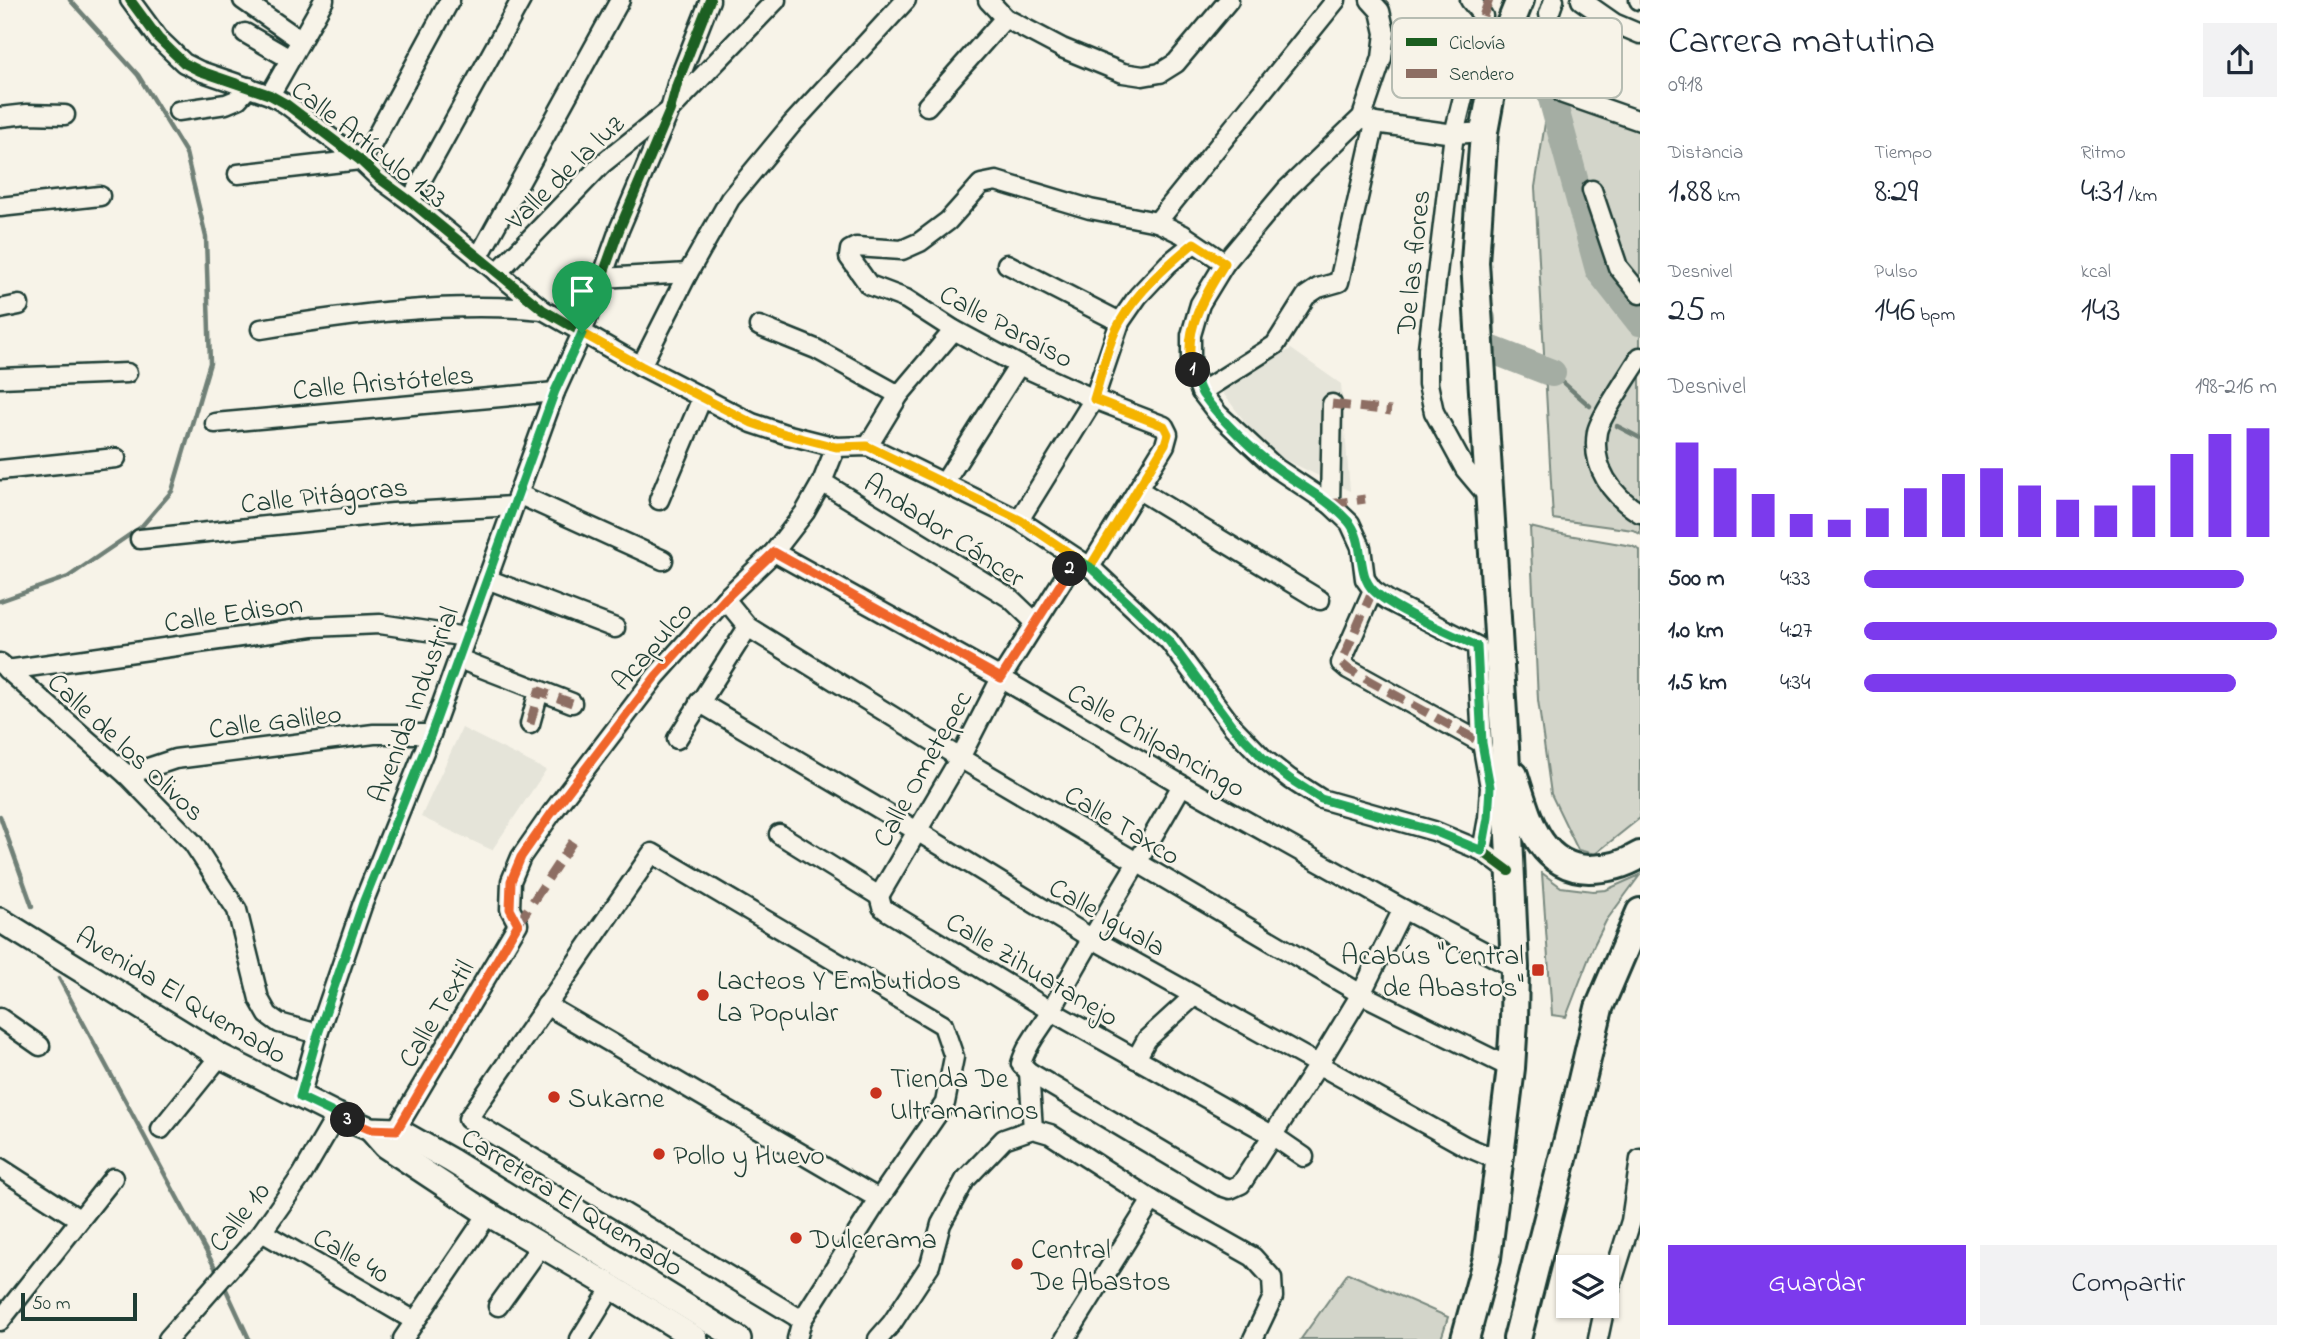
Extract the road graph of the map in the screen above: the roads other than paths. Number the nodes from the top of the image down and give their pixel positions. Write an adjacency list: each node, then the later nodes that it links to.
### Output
1 (130, 0): 26 (street, Calle Artículo 123)
2 (243, 0): 24 (street)
3 (324, 0): 24 (street)
4 (450, 0): 40 (street)
5 (521, 0): 44 (street)
6 (620, 0): 48 (street)
7 (710, 0): 32 (street)
8 (776, 0): 32 (street)
9 (906, 0): 52 (street)
10 (988, 0): 17 (street)
11 (1229, 0): 17 (street)
12 (1336, 0): 46 (street)
13 (1370, 0): 36 (street)
14 (1470, 0): 18 (street, De las flores)
15 (1520, 0): 19 (highway)
16 (1580, 0): 20 (street)
17 (1005, 18): 31 (street)
18 (1483, 18)
19 (1513, 18)
20 (1607, 18)
21 (1622, 26): 23 (street)
22 (245, 33): 25 (street)
23 (1640, 34)
24 (300, 40): 25 (street)
25 (290, 59): 27 (street)
26 (249, 87): 27 (street, Calle Artículo 123); 33 (street)
27 (270, 95): 40 (street, Calle Artículo 123)
28 (1463, 98): 39 (street, De las flores)
29 (1490, 98): 38 (highway)
30 (1574, 98): 37 (street)
31 (927, 106)
32 (670, 110): 51 (street, Valle de la luz); 53 (street, Avenida Industrial)
33 (177, 111)
34 (65, 115): 35 (street)
35 (0, 117)
36 (1368, 120): 39 (street); 49 (street); 69 (street)
37 (1640, 121)
38 (1484, 132): 39 (street); 84 (highway)
39 (1454, 134): 84 (street, De las flores)
40 (360, 160): 41 (street); 44 (street, Calle Artículo 123)
41 (238, 174)
42 (1592, 190): 54 (street)
43 (100, 196): 45 (street)
44 (410, 201): 48 (street, Calle Artículo 123)
45 (0, 207)
46 (1157, 222): 47 (street); 61 (street, Calle Paraíso)
47 (1194, 243): 49 (street); 58 (street)
48 (478, 258): 51 (street, Calle Artículo 123)
49 (1225, 263): 69 (street)
50 (1007, 264): 58 (street)
51 (497, 273): 57 (street, Calle Artículo 123)
52 (688, 273): 53 (street); 65 (street)
53 (601, 278): 62 (street, Avenida Industrial)
54 (1640, 294)
55 (19, 306): 56 (street)
56 (0, 309)
57 (543, 310): 60 (street); 62 (street, Calle Artículo 123)
58 (1120, 322): 72 (street)
59 (759, 326): 70 (street)
60 (261, 329)
61 (954, 330): 64 (street, Calle Paraíso); 70 (street)
62 (582, 333): 65 (street, Calle Artículo 123); 68 (street, Avenida Industrial)
63 (1640, 357): 86 (street)
64 (1019, 365): 72 (street, Calle Paraíso); 80 (street)
65 (641, 366): 71 (street, Calle Artículo 123)
66 (127, 373): 67 (street)
67 (0, 378)
68 (555, 391): 74 (street, Calle Aristóteles); 82 (street, Avenida Industrial)
69 (1202, 392): 85 (street)
70 (899, 395): 75 (street)
71 (702, 398): 76 (street, Calle Artículo 123); 83 (street)
72 (1094, 399): 81 (street, Calle Paraíso); 87 (street)
73 (1332, 404): 85 (street)
74 (215, 423)
75 (867, 446): 76 (street, Calle Artículo 123); 80 (street)
76 (836, 447): 79 (street, Acapulco)
77 (116, 458): 78 (street)
78 (0, 470)
79 (822, 482): 89 (street, Acapulco); 96 (street, Andador Cáncer)
80 (944, 483): 87 (street)
81 (1139, 490): 91 (street, Calle Paraíso); 95 (street)
82 (515, 500): 88 (street, Calle Pitágoras); 90 (street); 92 (street, Avenida Industrial)
83 (659, 500)
84 (1491, 500): 109 (highway)
85 (1330, 504): 93 (street)
86 (1640, 513)
87 (1020, 520): 91 (street)
88 (140, 539)
89 (774, 552): 94 (street, Acapulco); 102 (street, Calle Chilpancingo)
90 (663, 561)
91 (1083, 563): 96 (street, Calle Ometepec); 115 (street)
92 (487, 579): 98 (street); 99 (street, Avenida Industrial)
93 (1373, 590): 109 (street); 109 (street)
94 (725, 599): 97 (street, Calle Taxco); 123 (street, Acapulco)
95 (1320, 600)
96 (1036, 623): 102 (street, Calle Ometepec)
97 (748, 627): 104 (street); 110 (street, Calle Taxco)
98 (614, 628)
99 (466, 637): 100 (street, Avenida Industrial); 101 (street, Calle Edison)
100 (459, 659): 103 (street); 107 (street, Avenida Industrial)
101 (3, 667): 111 (street, Calle de los Olivos)
102 (1001, 678): 110 (street, Calle Ometepec); 112 (street, Calle Chilpancingo)
103 (539, 691): 105 (street); 106 (street)
104 (699, 702): 108 (street); 113 (street, Calle Iguala)
105 (572, 703)
106 (530, 724)
107 (431, 734): 111 (street, Calle Galileo); 131 (street, Avenida Industrial)
108 (677, 739)
109 (1494, 745): 115 (street); 116 (highway); 118 (highway)
110 (960, 758): 113 (street, Calle Ometepec); 117 (street, Calle Taxco)
111 (127, 775): 131 (street, Calle de los Olivos)
112 (1182, 785): 117 (street); 120 (street, Calle Chilpancingo)
113 (917, 831): 119 (street, Calle Ometepec); 124 (street, Calle Iguala)
114 (779, 834): 119 (street, Calle Zihuatanejo)
115 (1482, 851): 118 (street)
116 (1640, 855)
117 (1138, 863): 124 (street); 126 (street, Calle Taxco)
118 (1509, 871): 125 (highway)
119 (879, 897): 129 (street, Calle Zihuatanejo)
120 (1403, 909): 125 (street, Calle Chilpancingo); 126 (street)
121 (1640, 912): 174 (highway)
122 (0, 921): 133 (main road, Avenida El Quemado)
123 (518, 924): 143 (street, Calle Textil)
124 (1091, 938): 127 (street, Calle Iguala); 129 (street)
125 (1515, 968): 137 (highway)
126 (1362, 994): 135 (street); 137 (street, Calle Taxco)
127 (1194, 996): 134 (street); 135 (street, Calle Iguala)
128 (546, 1005): 149 (street); 149 (street); 162 (street)
129 (1052, 1011): 134 (street, Calle Zihuatanejo); 136 (street)
130 (0, 1018): 132 (street)
131 (318, 1034): 138 (street, Avenida Industrial)
132 (40, 1046)
133 (220, 1056): 138 (main road, Avenida El Quemado); 140 (street)
134 (1136, 1059): 142 (street, Calle Zihuatanejo)
135 (1318, 1065): 142 (street); 146 (street, Calle Iguala)
136 (1025, 1068): 141 (street); 142 (street)
137 (1511, 1068): 146 (highway)
138 (300, 1097): 139 (main road, Avenida El Quemado)
139 (337, 1115): 143 (main road, Carretera El Quemado); 155 (street, Calle 10)
140 (161, 1129)
141 (1033, 1129): 150 (street); 170 (street)
142 (1272, 1135): 144 (street, Calle Zihuatanejo)
143 (391, 1138): 152 (main road, Carretera El Quemado); 168 (main road, Carretera El Quemado)
144 (1304, 1157)
145 (1640, 1159): 154 (street)
146 (1500, 1161): 173 (highway)
147 (0, 1168): 153 (street)
148 (113, 1178): 153 (street)
149 (878, 1199): 162 (street)
150 (1152, 1200): 171 (street); 172 (street)
151 (1640, 1205): 154 (street)
152 (488, 1214): 156 (main road, Carretera El Quemado); 163 (street)
153 (79, 1219): 160 (street)
154 (1631, 1221): 157 (street)
155 (262, 1232): 163 (street, Calle 40); 165 (street, Calle 10)
156 (541, 1246): 158 (main road, Carretera El Quemado); 159 (street)
157 (1619, 1261)
158 (612, 1287): 164 (main road, Carretera El Quemado); 167 (street)
159 (498, 1306)
160 (2, 1316)
161 (1603, 1318): 175 (street)
162 (802, 1320): 169 (street)
163 (415, 1321): 166 (street)
164 (689, 1338)
165 (168, 1339)
166 (404, 1339)
167 (580, 1339)
168 (739, 1339)
169 (797, 1339)
170 (878, 1339)
171 (1065, 1339)
172 (1253, 1339)
173 (1465, 1339)
174 (1517, 1339)
175 (1598, 1339)

